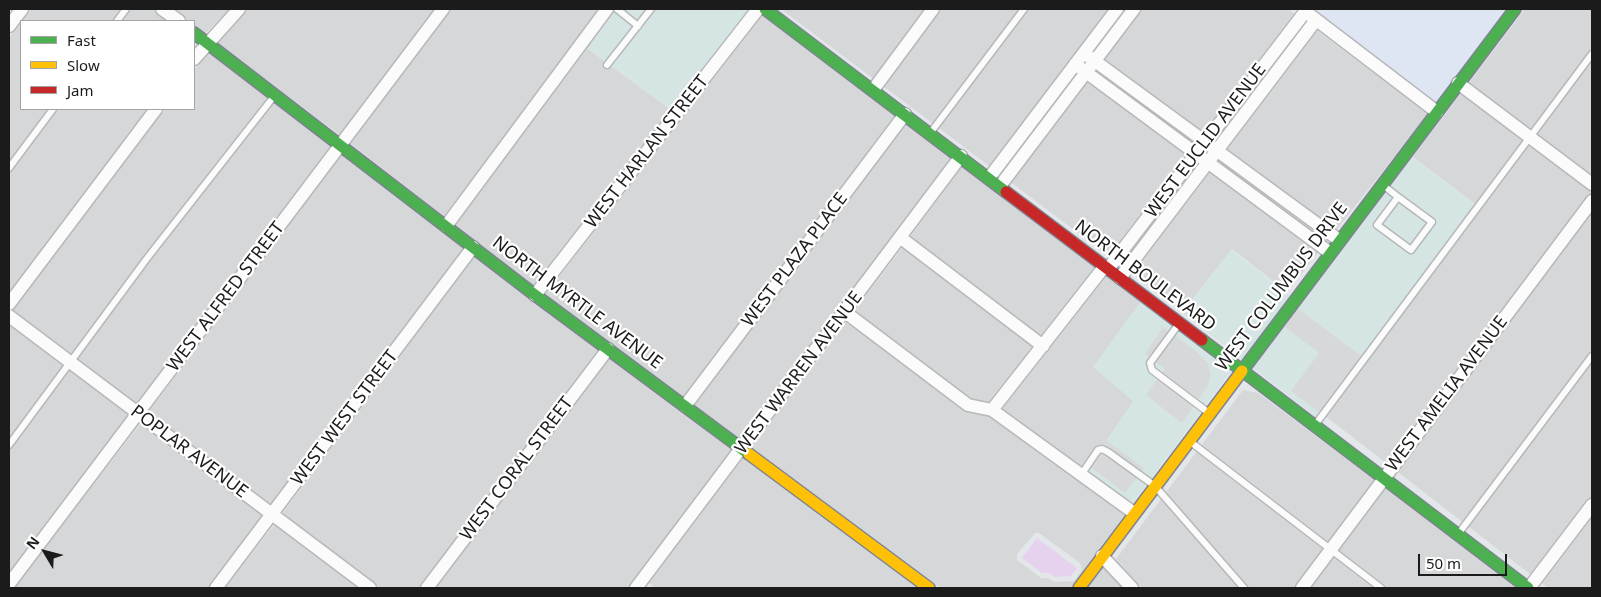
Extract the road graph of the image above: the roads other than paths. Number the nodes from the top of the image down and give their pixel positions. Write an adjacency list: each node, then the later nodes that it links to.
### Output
1 (22, 9): 20 (street)
2 (126, 9): 17 (lane)
3 (162, 9): 18 (street)
4 (239, 9): 23 (street)
5 (443, 9): 41 (street, WEST ALFRED STREET)
6 (607, 9): 53 (street)
7 (617, 9): 21 (lane)
8 (650, 9): 21 (lane)
9 (758, 9): 60 (street, WEST HARLAN STREET)
10 (766, 9): 32 (street, NORTH BOULEVARD)
11 (933, 9): 32 (street)
12 (1024, 9): 38 (lane)
13 (1117, 9): 24 (street)
14 (1134, 9): 27 (street)
15 (1515, 9): 31 (street, WEST COLUMBUS DRIVE)
16 (1303, 10): 19 (street); 40 (street, WEST EUCLID AVENUE)
17 (118, 20)
18 (178, 20)
19 (1316, 20): 36 (street); 42 (street, WEST EUCLID AVENUE)
20 (9, 26)
21 (638, 26): 29 (lane)
22 (195, 34): 23 (street, NORTH MYRTLE AVENUE)
23 (206, 42): 26 (street); 33 (street, NORTH MYRTLE AVENUE)
24 (1084, 53): 27 (street); 28 (street)
25 (1592, 54): 39 (lane)
26 (195, 58)
27 (1095, 61): 30 (street); 40 (street)
28 (1075, 64): 30 (street); 47 (street)
29 (607, 65)
30 (1086, 72): 43 (street); 50 (street)
31 (1458, 84): 36 (street, WEST COLUMBUS DRIVE); 39 (street)
32 (873, 90): 37 (street, NORTH BOULEVARD)
33 (276, 94): 41 (street, NORTH MYRTLE AVENUE); 68 (lane)
34 (52, 110): 46 (lane)
35 (155, 110): 61 (street)
36 (1437, 112): 48 (street, WEST COLUMBUS DRIVE)
37 (905, 114): 38 (street, NORTH BOULEVARD); 70 (street, WEST PLAZA PLACE)
38 (930, 133): 44 (street, NORTH BOULEVARD)
39 (1531, 138): 49 (street); 74 (lane)
40 (1206, 141): 42 (street); 43 (street, WEST EUCLID AVENUE)
41 (341, 144): 53 (street, NORTH MYRTLE AVENUE); 73 (street, WEST ALFRED STREET)
42 (1217, 149): 45 (street, WEST EUCLID AVENUE); 55 (street)
43 (1197, 153): 45 (street); 58 (street, WEST EUCLID AVENUE)
44 (961, 156): 47 (street, NORTH BOULEVARD); 54 (street, WEST WARREN AVENUE)
45 (1208, 161): 57 (street); 59 (street, WEST EUCLID AVENUE)
46 (9, 168)
47 (989, 178): 50 (street, NORTH BOULEVARD)
48 (1382, 184): 51 (lane); 55 (street, WEST COLUMBUS DRIVE)
49 (1592, 184)
50 (1000, 186): 58 (street, NORTH BOULEVARD)
51 (1398, 197): 51 (lane)
52 (1592, 201): 79 (street, WEST AMELIA AVENUE)
53 (446, 226): 56 (street, NORTH MYRTLE AVENUE)
54 (901, 238): 62 (street, WEST WARREN AVENUE); 65 (street)
55 (1339, 240): 57 (street, WEST COLUMBUS DRIVE)
56 (473, 247): 60 (street, NORTH MYRTLE AVENUE); 83 (street, WEST WEST STREET)
57 (1330, 252): 69 (street, WEST COLUMBUS DRIVE)
58 (1106, 268): 59 (street, NORTH BOULEVARD); 65 (street, WEST EUCLID AVENUE)
59 (1120, 278): 64 (street, NORTH BOULEVARD)
60 (536, 295): 66 (street, NORTH MYRTLE AVENUE)
61 (9, 304)
62 (845, 312): 71 (street); 77 (street, WEST WARREN AVENUE)
63 (9, 316): 68 (street, POPLAR AVENUE)
64 (1179, 324): 69 (street, NORTH BOULEVARD); 72 (lane)
65 (1043, 346): 71 (street, WEST EUCLID AVENUE)
66 (608, 349): 70 (street, NORTH MYRTLE AVENUE); 91 (street, WEST CORAL STREET)
67 (1592, 356): 84 (lane)
68 (69, 362): 73 (street, POPLAR AVENUE); 76 (lane)
69 (1241, 370): 72 (street, WEST COLUMBUS DRIVE); 74 (street, NORTH BOULEVARD)
70 (685, 406): 77 (street, NORTH MYRTLE AVENUE)
71 (992, 410): 78 (street)
72 (1209, 413): 75 (street, WEST COLUMBUS DRIVE)
73 (139, 414): 83 (street, POPLAR AVENUE); 87 (street, WEST ALFRED STREET)
74 (1314, 426): 79 (street, NORTH BOULEVARD)
75 (1189, 440): 80 (street, WEST COLUMBUS DRIVE); 85 (lane)
76 (9, 444)
77 (742, 448): 88 (street, WEST WARREN AVENUE); 92 (street, NORTH MYRTLE AVENUE)
78 (1081, 475): 80 (lane); 82 (street)
79 (1383, 479): 84 (street, NORTH BOULEVARD); 85 (street, WEST AMELIA AVENUE)
80 (1155, 486): 82 (street, WEST COLUMBUS DRIVE); 95 (lane)
81 (1592, 505): 98 (street)
82 (1134, 513): 86 (street, WEST COLUMBUS DRIVE)
83 (273, 515): 89 (street, WEST WEST STREET); 90 (street, POPLAR AVENUE)
84 (1457, 535): 98 (street, NORTH BOULEVARD)
85 (1331, 550): 96 (street, WEST AMELIA AVENUE); 97 (lane)
86 (1102, 556): 93 (street, WEST COLUMBUS DRIVE); 94 (street)
87 (9, 584)
88 (640, 587)
89 (216, 588)
90 (370, 588)
91 (427, 588)
92 (929, 588)
93 (1079, 588)
94 (1132, 588)
95 (1244, 588)
96 (1302, 588)
97 (1381, 588)
98 (1529, 588)

